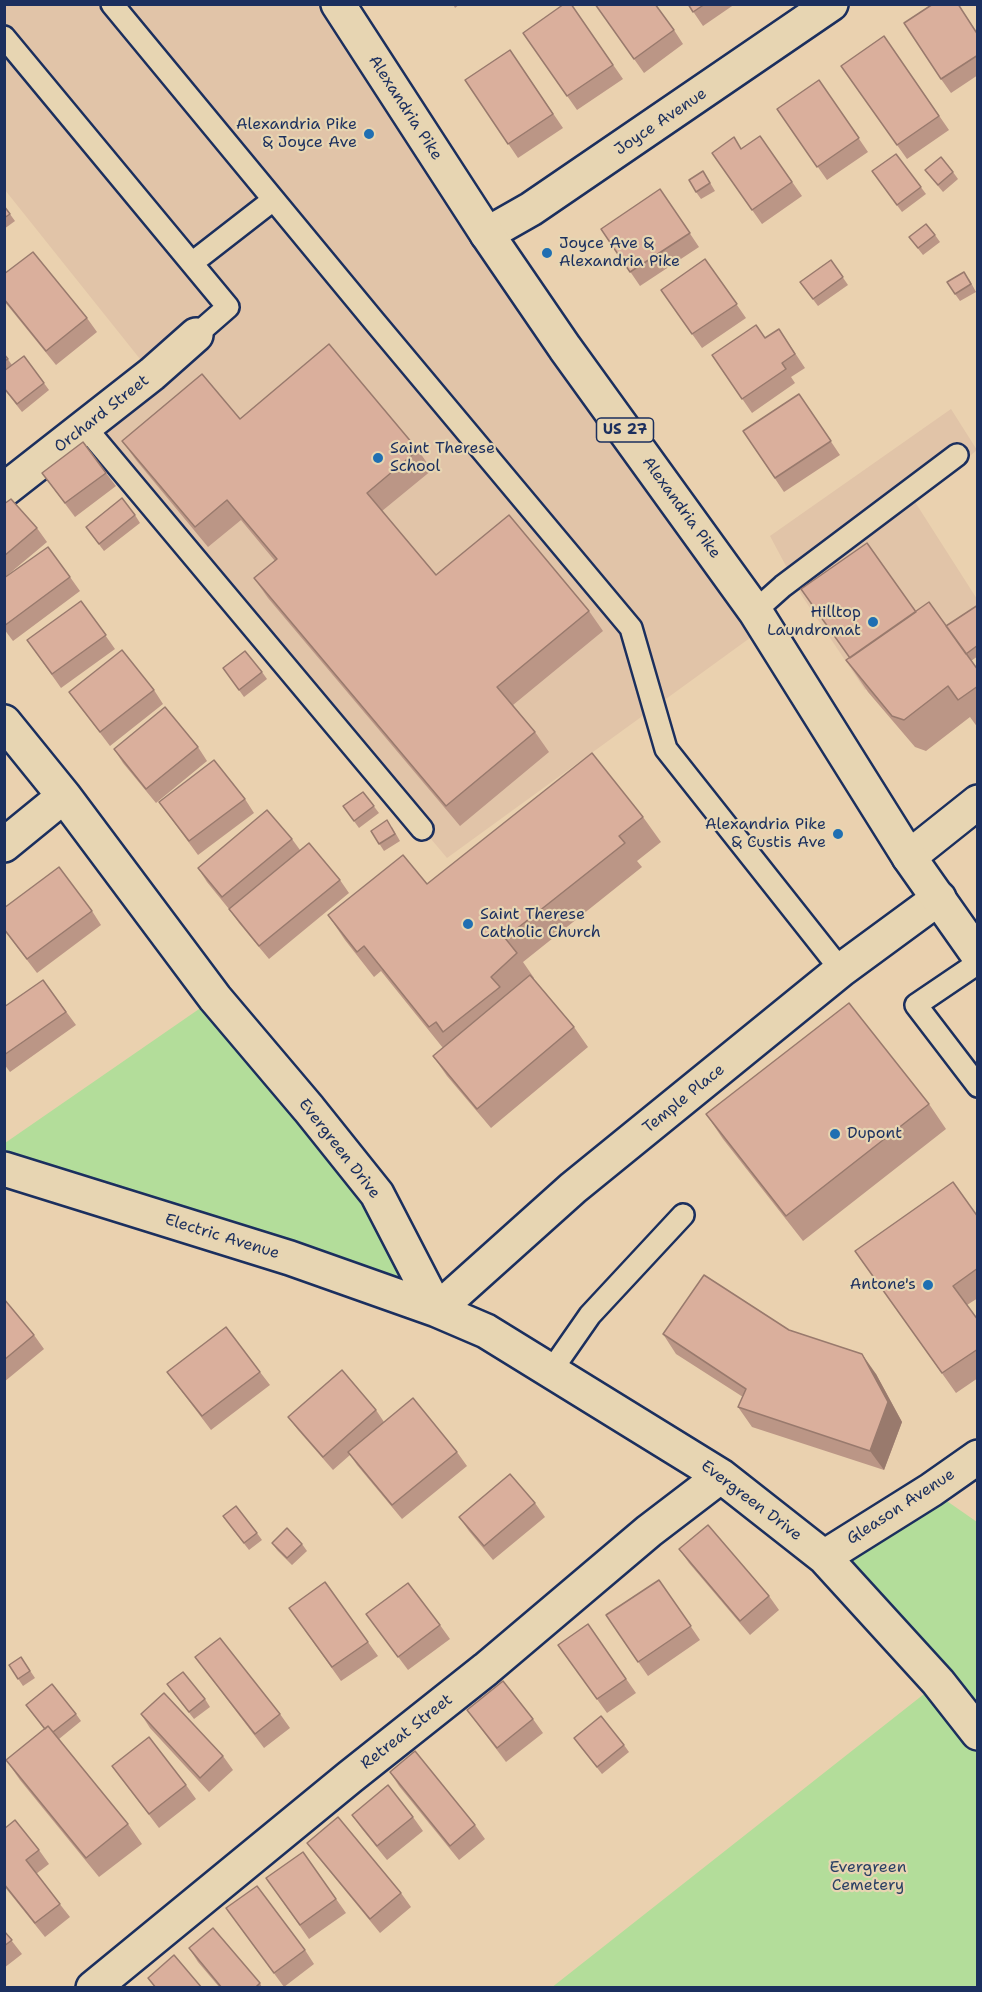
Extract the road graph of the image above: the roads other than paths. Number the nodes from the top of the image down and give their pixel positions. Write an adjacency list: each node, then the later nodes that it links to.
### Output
1 (112, 4): 5 (lane)
2 (338, 4): 6 (street, Alexandria Pike / US 27)
3 (831, 4): 6 (street, Joyce Avenue)
4 (4, 36): 7 (lane)
5 (273, 200): 7 (lane); 22 (lane)
6 (487, 234): 12 (street, Alexandria Pike / US 27)
7 (192, 263): 8 (lane)
8 (196, 335): 9 (street, Orchard Street)
9 (85, 427): 11 (street, Orchard Street); 16 (lane)
10 (957, 455): 12 (lane)
11 (4, 490)
12 (755, 611): 18 (street, Alexandria Pike / US 27)
13 (4, 722): 14 (street, Evergreen Drive)
14 (64, 796): 17 (street); 26 (street, Evergreen Drive)
15 (978, 802): 18 (street)
16 (422, 829)
17 (4, 845)
18 (909, 857): 19 (street, Alexandria Pike / US 27)
19 (939, 898): 20 (street, Alexandria Pike / US 27); 22 (street, Temple Place)
20 (978, 955)
21 (978, 963): 23 (lane)
22 (841, 970): 26 (street, Temple Place)
23 (978, 1086)
24 (4, 1169): 26 (street, Electric Avenue)
25 (683, 1215): 27 (lane)
26 (437, 1311): 27 (street, Evergreen Drive)
27 (551, 1371): 29 (street, Evergreen Drive)
28 (978, 1457): 30 (street, Gleason Avenue)
29 (720, 1476): 30 (street, Evergreen Drive); 32 (street, Retreat Street)
30 (824, 1557): 31 (street, Evergreen Drive)
31 (978, 1733)
32 (93, 1988)

